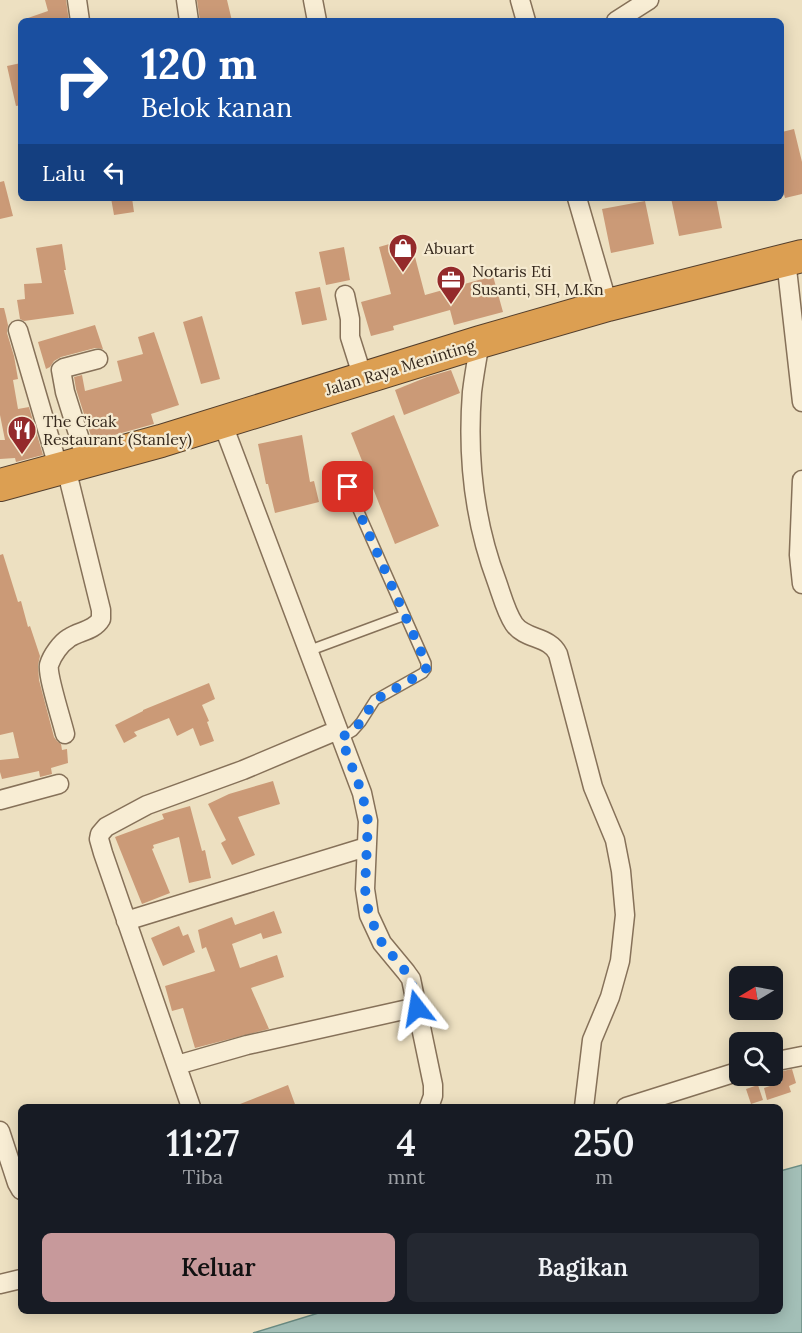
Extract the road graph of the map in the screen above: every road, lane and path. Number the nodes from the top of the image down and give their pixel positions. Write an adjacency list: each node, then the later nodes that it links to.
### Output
1 (77, 0): 6 (street)
2 (186, 0): 7 (street)
3 (313, 0): 8 (street)
4 (520, 0): 9 (street)
5 (649, 0): 10 (street)
6 (80, 18)
7 (189, 18)
8 (316, 18)
9 (525, 18)
10 (621, 18)
11 (578, 201): 14 (street)
12 (794, 258): 14 (highway, Jalan Raya Meninting); 19 (street)
13 (345, 295): 18 (street)
14 (608, 305): 16 (highway, Jalan Raya Meninting)
15 (18, 330): 21 (street)
16 (480, 342): 18 (highway, Jalan Raya Meninting); 41 (street)
17 (98, 359): 21 (street)
18 (363, 378): 20 (highway, Jalan Raya Meninting)
19 (802, 402)
20 (222, 422): 21 (highway, Jalan Raya Meninting); 27 (street)
21 (71, 466): 23 (highway, Jalan Raya Meninting); 28 (street)
22 (802, 480): 25 (street)
23 (0, 485)
24 (348, 487): 26 (lane)
25 (802, 584)
26 (405, 615): 27 (lane); 29 (lane)
27 (308, 651): 29 (street)
28 (65, 734)
29 (340, 734): 32 (street); 33 (street)
30 (59, 784): 31 (street)
31 (0, 800)
32 (366, 847): 33 (street); 34 (street)
33 (126, 921): 37 (street)
34 (417, 1008): 37 (street); 40 (street)
35 (802, 1056): 36 (street)
36 (783, 1060)
37 (177, 1065): 39 (street)
38 (729, 1074): 42 (street)
39 (190, 1104)
40 (430, 1104)
41 (584, 1104)
42 (636, 1104)
43 (0, 1131): 44 (street)
44 (18, 1185)
45 (18, 1280): 46 (street)
46 (0, 1284)

